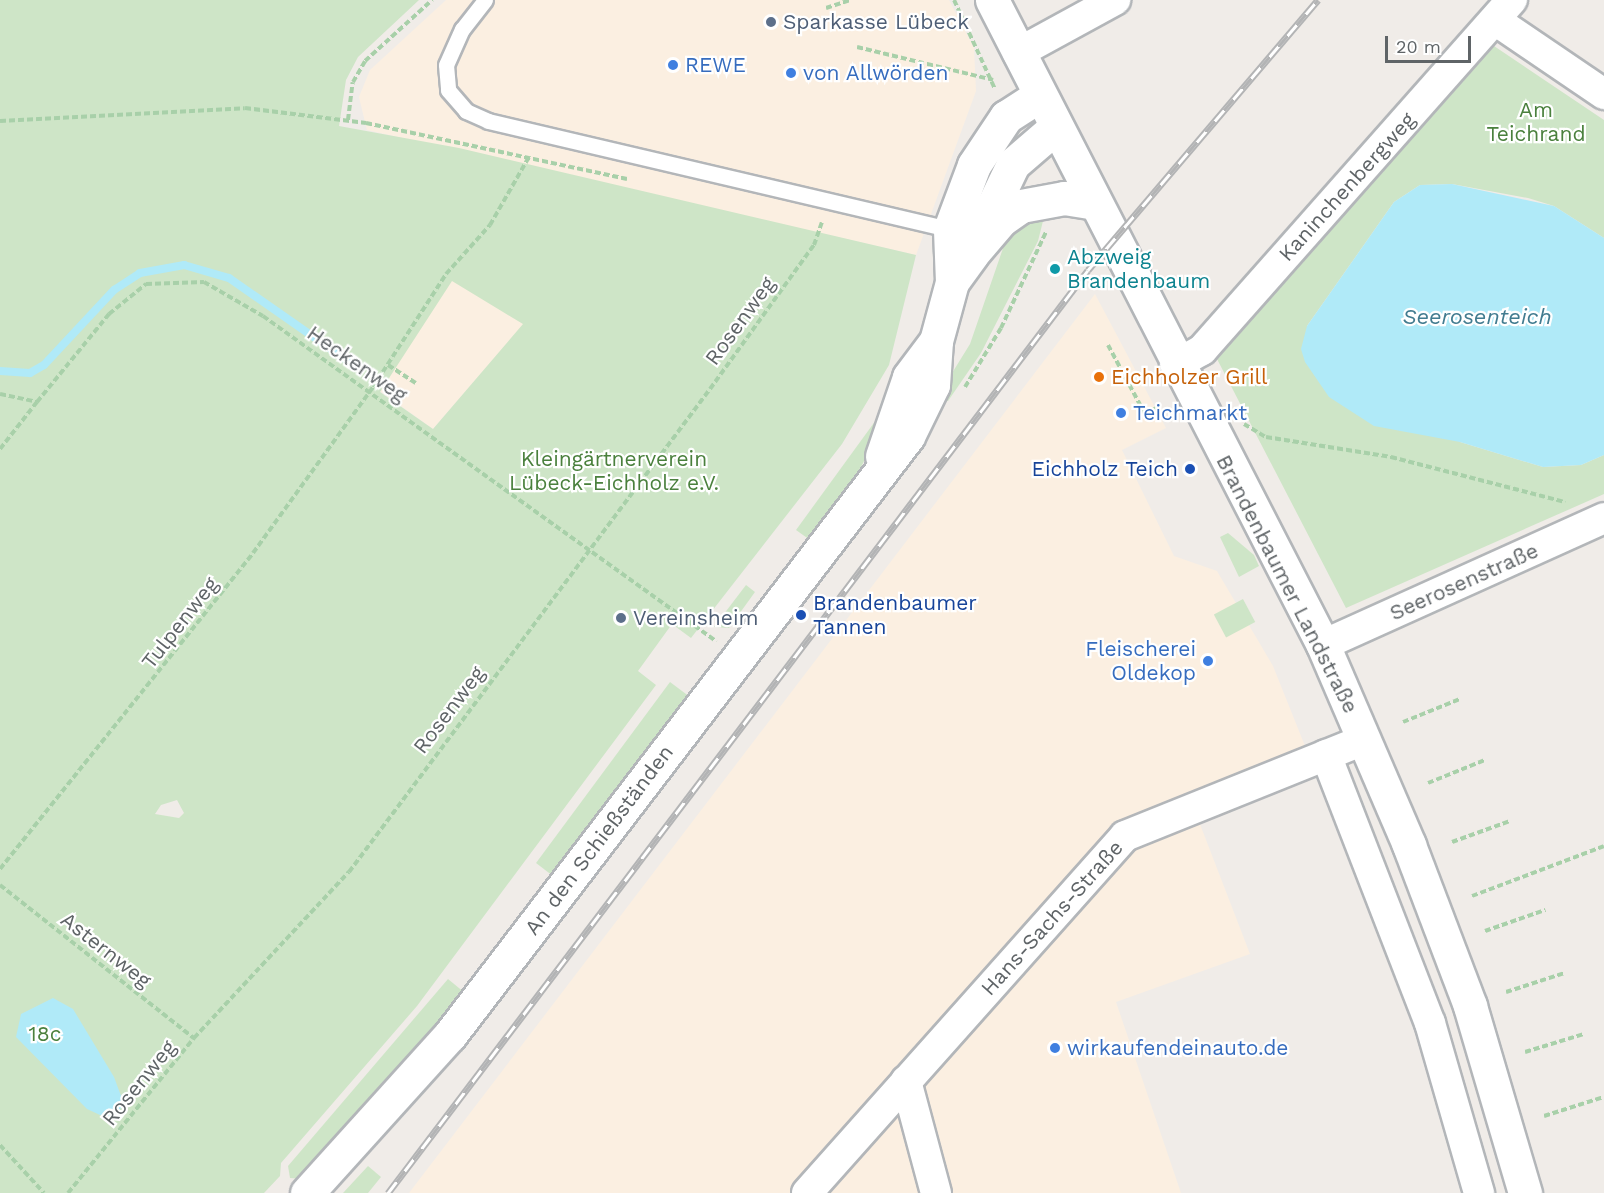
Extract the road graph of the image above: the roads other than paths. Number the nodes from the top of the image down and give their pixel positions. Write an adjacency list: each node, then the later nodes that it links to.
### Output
1 (485, 0): 10 (lane)
2 (992, 0): 5 (street, Brandenbaumer Landstraße)
3 (1115, 0): 5 (street)
4 (1503, 10): 6 (street); 13 (street, Kaninchenbergweg)
5 (1018, 53): 7 (street, Brandenbaumer Landstraße)
6 (1604, 94)
7 (1040, 95): 8 (street, Brandenbaumer Landstraße); 10 (street, An den Schießständen)
8 (1056, 127): 9 (street, Brandenbaumer Landstraße); 11 (street, An den Schießständen)
9 (1094, 203): 11 (street, An den Schießständen); 13 (street, Brandenbaumer Landstraße)
10 (950, 229): 11 (lane); 12 (street, An den Schießständen)
11 (972, 254): 12 (street, An den Schießständen)
12 (952, 282): 19 (street, An den Schießständen)
13 (1175, 365): 15 (street, Brandenbaumer Landstraße)
14 (1604, 518): 15 (street, Seerosenstraße)
15 (1323, 645): 16 (street, Brandenbaumer Landstraße)
16 (1364, 740): 17 (street, Hans-Sachs-Straße); 23 (street, Brandenbaumer Landstraße)
17 (1326, 754): 18 (street, Hans-Sachs-Straße); 22 (street)
18 (906, 1081): 20 (street, Hans-Sachs-Straße); 21 (street)
19 (307, 1193)
20 (807, 1193)
21 (936, 1193)
22 (1479, 1193)
23 (1525, 1193)

